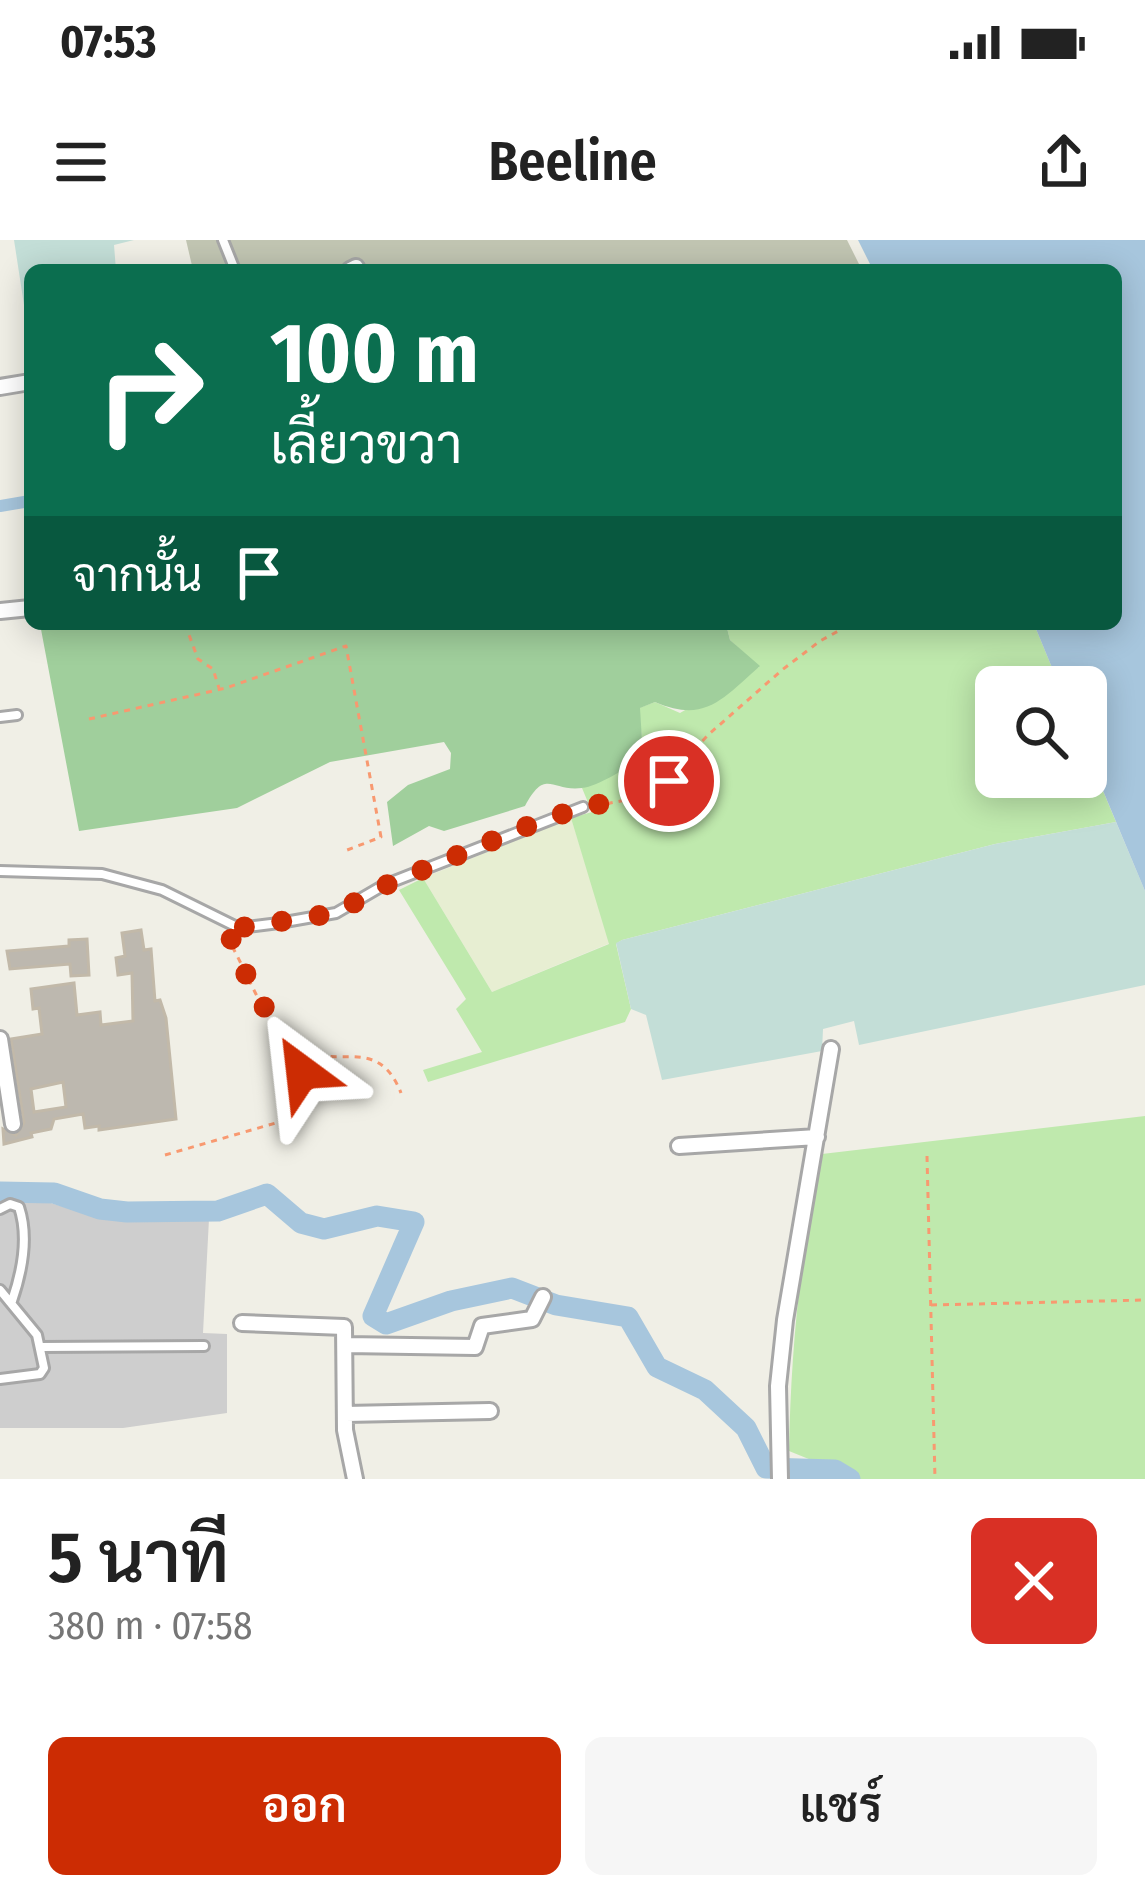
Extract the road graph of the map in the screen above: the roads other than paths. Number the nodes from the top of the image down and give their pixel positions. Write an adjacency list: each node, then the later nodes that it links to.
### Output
1 (17, 715): 2 (lane)
2 (0, 717)
3 (583, 807): 4 (lane)
4 (0, 871)
5 (0, 1039): 7 (street)
6 (831, 1049): 8 (street)
7 (13, 1124)
8 (817, 1137): 9 (street); 22 (street)
9 (680, 1146)
10 (0, 1209): 12 (lane)
11 (0, 1290): 12 (lane)
12 (12, 1301): 17 (lane)
13 (540, 1305): 15 (street)
14 (242, 1323): 15 (street)
15 (346, 1345): 20 (street)
16 (204, 1346): 17 (lane)
17 (41, 1347): 18 (lane)
18 (0, 1379)
19 (490, 1412): 20 (street)
20 (346, 1414): 21 (street)
21 (355, 1479)
22 (780, 1479)

